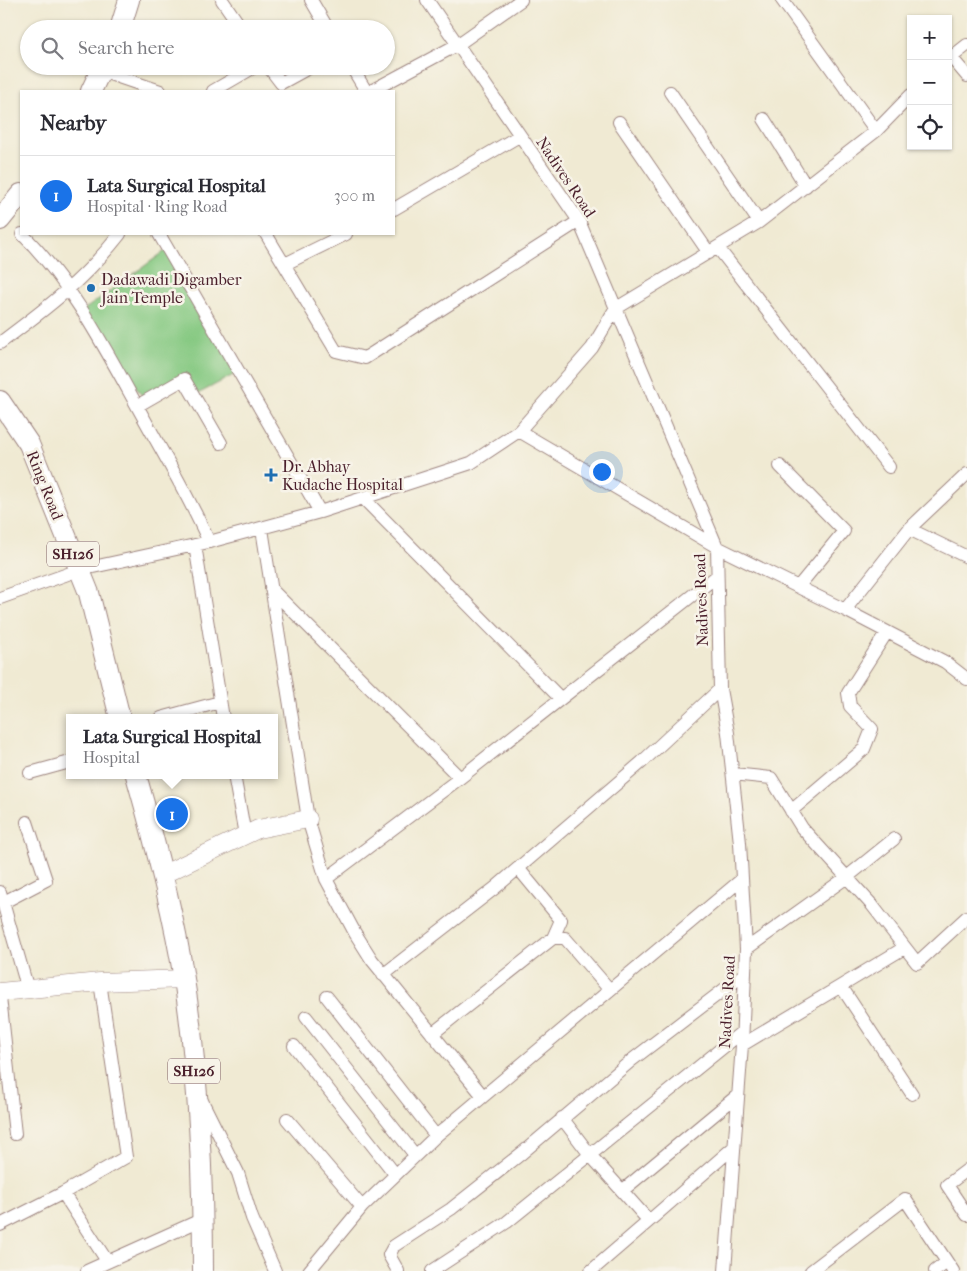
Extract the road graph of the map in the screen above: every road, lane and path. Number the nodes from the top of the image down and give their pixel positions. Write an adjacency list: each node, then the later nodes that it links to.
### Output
1 (129, 0): 7 (main road)
2 (222, 0): 8 (street)
3 (311, 0): 9 (street)
4 (427, 0): 10 (street, Nadives Road)
5 (521, 0): 10 (street)
6 (782, 0): 30 (street)
7 (123, 20)
8 (236, 20)
9 (323, 20)
10 (457, 45): 25 (street); 31 (street, Nadives Road)
11 (967, 45): 12 (street)
12 (952, 57)
13 (951, 60): 20 (street)
14 (99, 75): 21 (main road)
15 (120, 75): 22 (street)
16 (241, 75): 23 (street)
17 (275, 75): 18 (street)
18 (296, 75)
19 (356, 75): 24 (street)
20 (967, 76)
21 (91, 90)
22 (157, 90)
23 (215, 90)
24 (365, 90)
25 (373, 90)
26 (670, 92): 37 (street)
27 (907, 99): 30 (street)
28 (764, 119): 32 (street)
29 (619, 122): 44 (street)
30 (876, 131): 32 (street)
31 (519, 136): 34 (street); 36 (street, Nadives Road)
32 (806, 186): 37 (street)
33 (20, 195): 35 (main road)
34 (395, 208)
35 (2, 214): 38 (street)
36 (579, 221): 45 (street); 47 (street, Nadives Road)
37 (759, 222): 44 (street)
38 (20, 232)
39 (23, 235): 46 (street)
40 (119, 235): 46 (street)
41 (161, 235): 57 (street)
42 (267, 235): 45 (street)
43 (344, 235): 45 (street)
44 (714, 250): 47 (street); 54 (street)
45 (285, 264)
46 (69, 291): 48 (street); 50 (street)
47 (615, 309): 51 (street); 62 (street, Nadives Road)
48 (0, 343)
49 (0, 401): 64 (main road, Ring Road / SH126)
50 (137, 406): 52 (street); 60 (street)
51 (519, 430): 56 (street); 62 (street)
52 (221, 443)
53 (780, 466): 66 (street)
54 (889, 467)
55 (967, 474): 59 (street)
56 (364, 499): 57 (street); 73 (street)
57 (320, 512): 58 (street)
58 (262, 528): 60 (street); 67 (street)
59 (909, 529): 63 (street); 69 (street)
60 (209, 542): 61 (street)
61 (195, 546): 64 (street); 74 (street)
62 (717, 547): 65 (street, Nadives Road); 66 (street)
63 (967, 558)
64 (79, 570): 68 (street); 75 (main road, Ring Road / SH126)
65 (717, 576): 72 (street, Nadives Road); 73 (street)
66 (798, 587): 69 (street)
67 (272, 589): 81 (street); 85 (street)
68 (0, 598)
69 (845, 610): 70 (street)
70 (887, 632): 71 (street); 84 (street)
71 (967, 679)
72 (720, 689): 80 (street, Nadives Road); 89 (street)
73 (560, 698): 81 (street)
74 (220, 702): 76 (street); 77 (street)
75 (119, 714)
76 (176, 714)
77 (222, 714)
78 (66, 763): 79 (street)
79 (30, 773)
80 (732, 774): 84 (street); 93 (street, Nadives Road)
81 (460, 778): 92 (street)
82 (137, 779): 90 (main road, SH126)
83 (235, 779): 87 (street)
84 (791, 811): 91 (street)
85 (308, 819): 87 (main road); 92 (street)
86 (27, 822): 94 (street)
87 (245, 835): 90 (main road)
88 (894, 839): 91 (street)
89 (518, 868): 96 (street); 99 (street)
90 (164, 874): 101 (main road, SH126)
91 (847, 877): 97 (street); 98 (street)
92 (326, 879): 99 (street)
93 (741, 880): 98 (street, Nadives Road); 104 (street)
94 (2, 897): 105 (street)
95 (967, 917): 97 (street)
96 (553, 938): 104 (street); 110 (street)
97 (904, 948): 103 (street)
98 (746, 949): 100 (street, Nadives Road)
99 (383, 975): 110 (street)
100 (743, 975): 111 (street, Nadives Road); 117 (street)
101 (184, 979): 102 (main road); 113 (main road, SH126)
102 (100, 982): 105 (main road); 127 (street)
103 (841, 986): 111 (street); 115 (street)
104 (609, 989): 116 (street)
105 (28, 990): 106 (main road)
106 (0, 992)
107 (0, 997): 119 (street)
108 (327, 997): 120 (street)
109 (306, 1017): 122 (street)
110 (432, 1034): 116 (street)
111 (742, 1038): 114 (street, Nadives Road); 123 (street)
112 (294, 1046): 125 (street)
113 (196, 1089): 130 (main road, SH126); 137 (street)
114 (738, 1094): 121 (street, Nadives Road); 126 (street)
115 (912, 1094)
116 (483, 1096): 120 (street)
117 (562, 1118): 123 (street); 139 (street)
118 (287, 1119): 128 (street)
119 (15, 1134)
120 (436, 1136): 122 (street)
121 (734, 1147): 131 (street); 142 (street, Nadives Road)
122 (415, 1155): 125 (street)
123 (591, 1156): 126 (street); 140 (street)
124 (967, 1170): 129 (street)
125 (395, 1174): 128 (street)
126 (622, 1191): 131 (street)
127 (64, 1193): 132 (street); 133 (street)
128 (362, 1207): 138 (street)
129 (967, 1215)
130 (203, 1220): 133 (street); 136 (main road, SH126)
131 (649, 1221): 141 (street)
132 (0, 1225)
133 (108, 1261): 135 (street)
134 (950, 1267): 143 (street); 144 (street)
135 (87, 1271)
136 (204, 1271)
137 (275, 1271)
138 (309, 1271)
139 (398, 1271)
140 (432, 1271)
141 (591, 1271)
142 (724, 1271)
143 (811, 1271)
144 (935, 1271)

